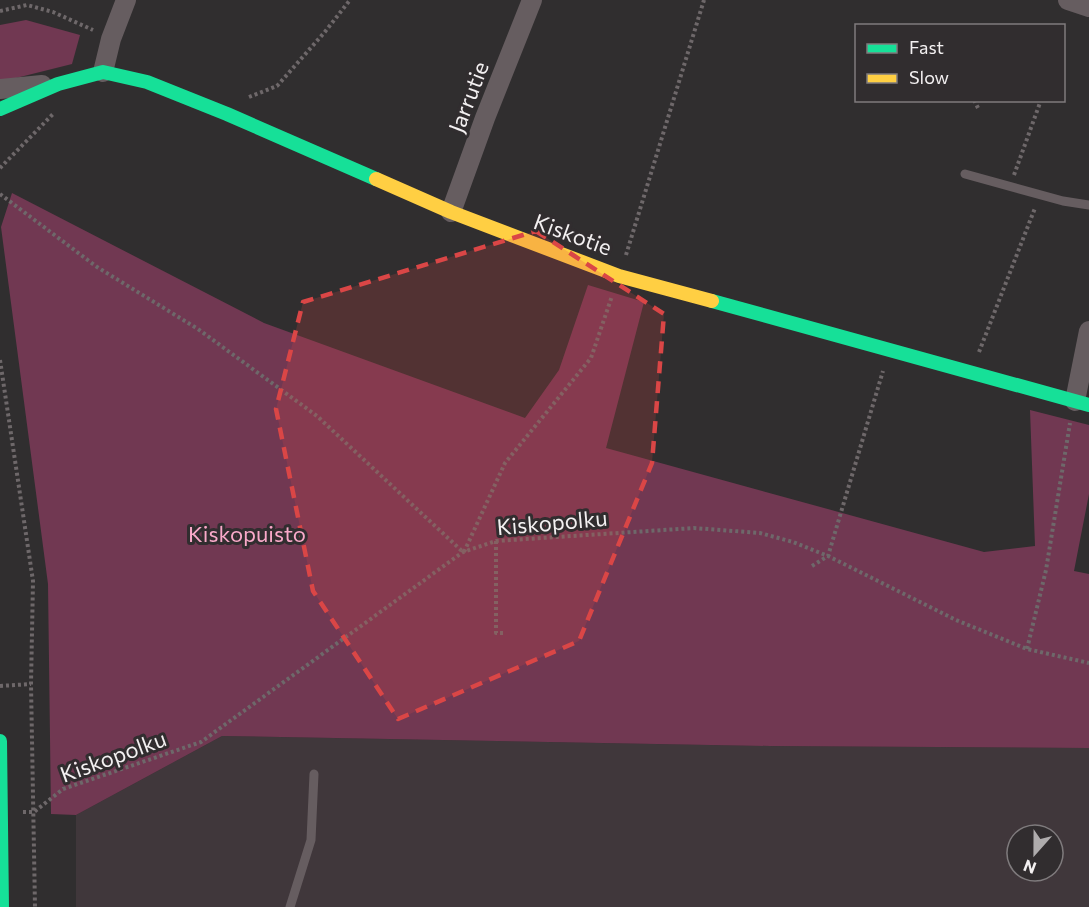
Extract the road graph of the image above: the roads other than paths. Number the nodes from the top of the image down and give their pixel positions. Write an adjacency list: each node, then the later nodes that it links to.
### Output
1 (126, 0): 5 (street)
2 (532, 0): 11 (street, Jarrutie)
3 (1068, 0): 4 (street)
4 (1089, 7)
5 (103, 72): 6 (street, Kiskotie); 11 (street, Kiskotie)
6 (58, 84): 7 (street, Kiskotie); 8 (street, Kiskotie)
7 (0, 89)
8 (0, 109)
9 (965, 174): 10 (lane)
10 (1089, 205)
11 (451, 212): 13 (street, Kiskotie)
12 (1089, 331): 13 (street)
13 (1082, 403)
14 (0, 741): 15 (street)
15 (0, 750): 17 (street)
16 (314, 774): 18 (lane)
17 (2, 907)
18 (290, 907)

